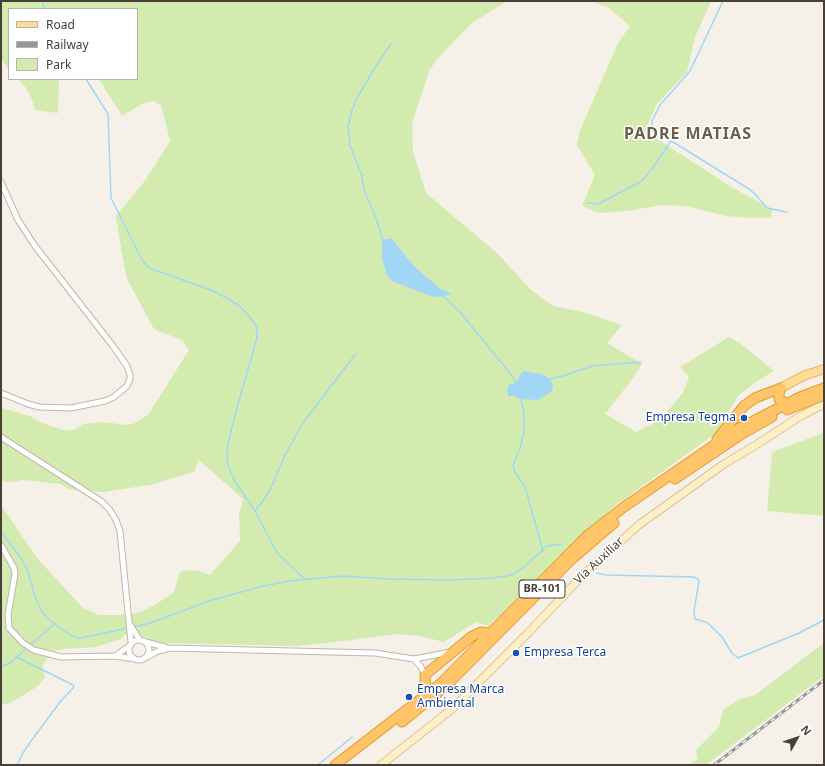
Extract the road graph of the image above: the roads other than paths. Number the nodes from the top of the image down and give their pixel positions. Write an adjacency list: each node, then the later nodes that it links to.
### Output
1 (1, 182): 5 (street)
2 (824, 369): 3 (main road)
3 (781, 388): 7 (highway); 10 (highway)
4 (824, 388): 7 (highway, BR-101)
5 (1, 393)
6 (824, 395): 26 (highway, BR-101)
7 (787, 404): 10 (highway, BR-101)
8 (824, 405): 27 (street, Via Auxiliar)
9 (1, 436): 12 (street)
10 (699, 454): 13 (highway, BR-101)
11 (1, 545): 19 (street)
12 (130, 626): 14 (street); 16 (street)
13 (490, 633): 18 (highway); 24 (highway, BR-101)
14 (139, 639): 15 (street); 16 (street)
15 (146, 642): 17 (street); 21 (street)
16 (130, 644): 19 (street); 20 (street)
17 (168, 648): 21 (street); 22 (street)
18 (452, 652): 22 (street); 23 (highway)
19 (115, 656): 20 (street)
20 (135, 659): 21 (street)
21 (143, 659)
22 (414, 659): 23 (street)
23 (425, 674): 24 (highway)
24 (426, 696): 25 (highway, BR-101)
25 (335, 765)
26 (346, 765)
27 (382, 765)

